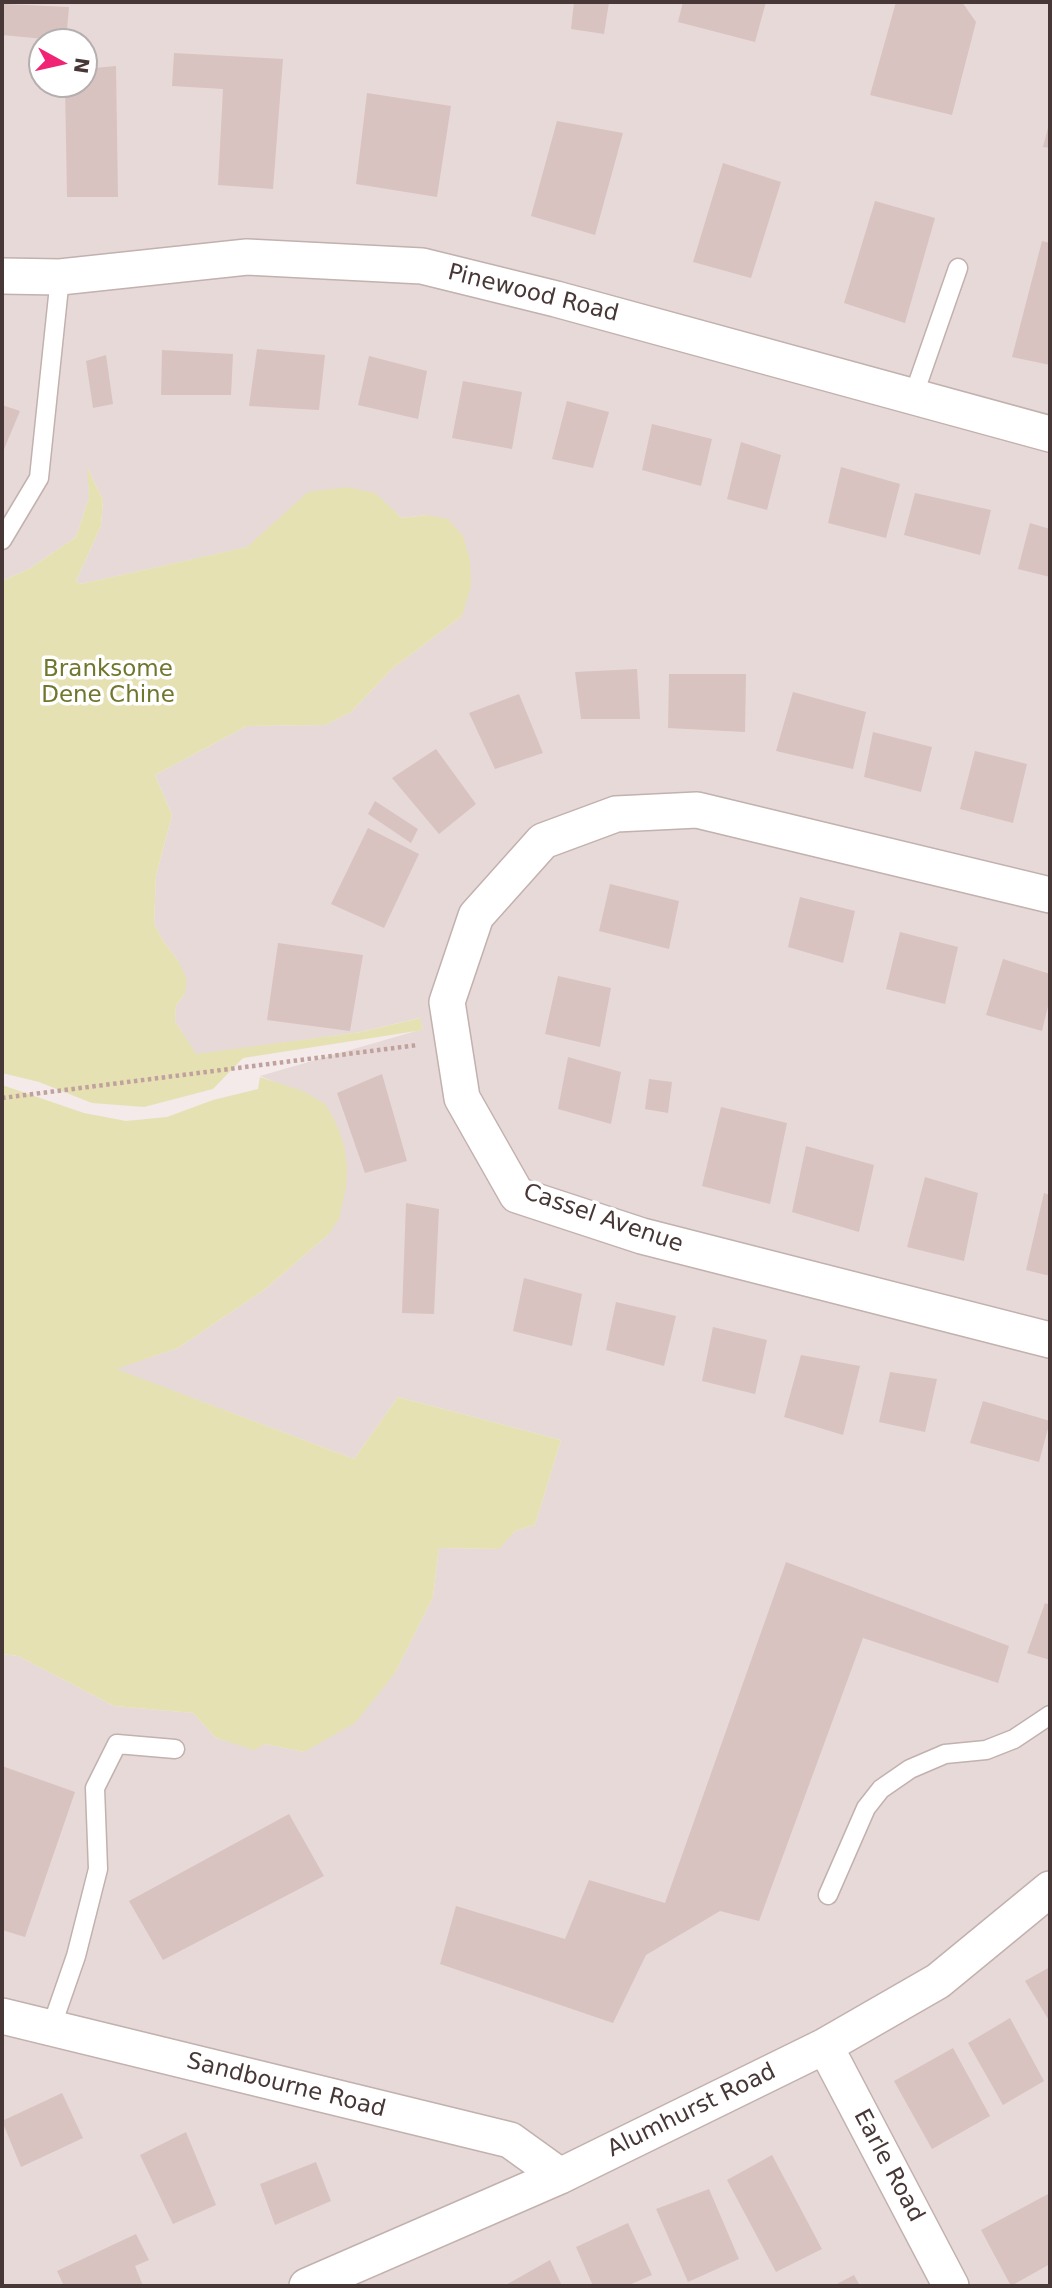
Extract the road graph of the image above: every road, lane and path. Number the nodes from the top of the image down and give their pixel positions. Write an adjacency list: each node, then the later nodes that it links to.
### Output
1 (958, 268): 4 (lane)
2 (2, 276): 3 (street, Pinewood Road)
3 (60, 276): 4 (street, Pinewood Road); 6 (lane)
4 (914, 397): 5 (street, Pinewood Road)
5 (1050, 434)
6 (2, 540)
7 (1050, 895): 8 (street, Cassel Avenue)
8 (453, 1041): 9 (path); 10 (street, Cassel Avenue)
9 (2, 1098)
10 (1050, 1340)
11 (1050, 1715): 14 (lane)
12 (175, 1749): 16 (lane)
13 (1050, 1889): 17 (street, Alumhurst Road)
14 (828, 1895)
15 (2, 2016): 16 (street, Sandbourne Road)
16 (51, 2028): 18 (street, Sandbourne Road)
17 (825, 2046): 18 (street, Alumhurst Road); 20 (street, Earle Road)
18 (560, 2176): 19 (street, Alumhurst Road)
19 (307, 2286)
20 (951, 2286)

